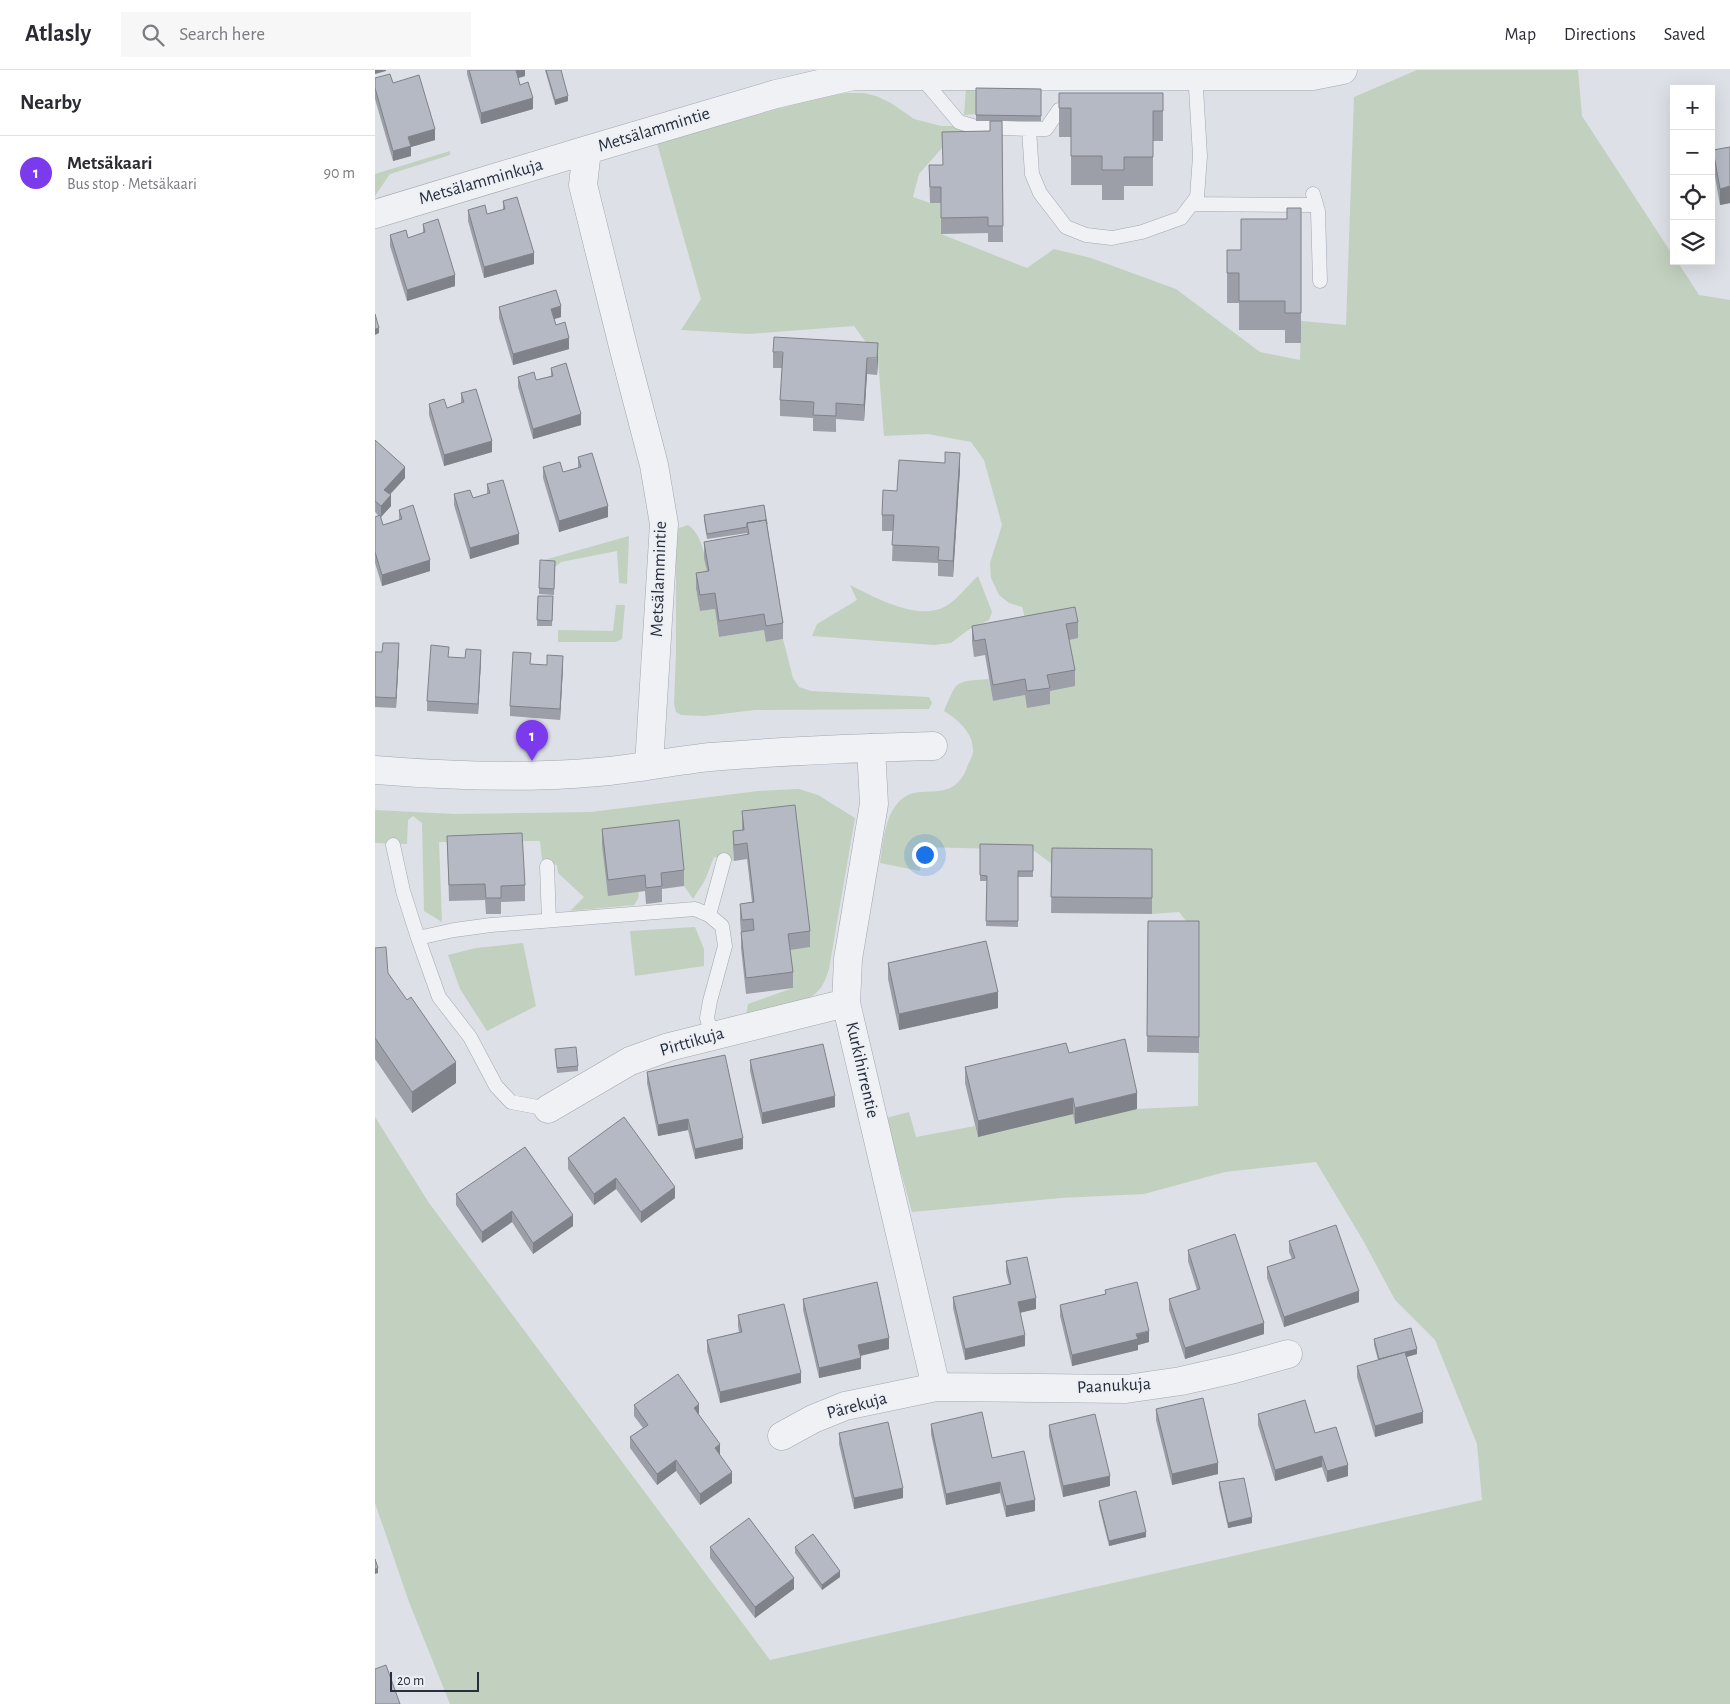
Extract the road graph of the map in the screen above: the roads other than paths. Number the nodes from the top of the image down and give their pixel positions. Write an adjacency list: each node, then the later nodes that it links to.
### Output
1 (1343, 70): 4 (street, Metsälammintie)
2 (1032, 73): 3 (street, Metsälammintie); 5 (street, Metsälammintie)
3 (1195, 73): 4 (street, Metsälammintie); 9 (lane)
4 (1256, 73)
5 (920, 76): 7 (lane); 8 (street, Metsälammintie)
6 (1094, 111): 7 (lane)
7 (1029, 129): 9 (lane)
8 (587, 150): 10 (street, Metsälamminkuja); 14 (street, Metsälammintie)
9 (1192, 204): 11 (lane)
10 (375, 214)
11 (1320, 281)
12 (933, 746): 13 (street)
13 (871, 748): 14 (street); 22 (street, Kurkihirrentie)
14 (649, 764): 15 (street)
15 (375, 770)
16 (393, 845): 21 (lane)
17 (724, 860): 19 (lane)
18 (547, 866): 20 (lane)
19 (709, 915): 20 (lane); 23 (lane)
20 (549, 920): 21 (lane)
21 (418, 938): 24 (lane)
22 (846, 1003): 23 (street, Pirttikuja); 26 (street, Kurkihirrentie)
23 (712, 1036): 24 (street, Pirttikuja)
24 (548, 1109)
25 (1288, 1354): 26 (street, Paanukuja)
26 (936, 1387): 27 (street, Pärekuja)
27 (782, 1436)

